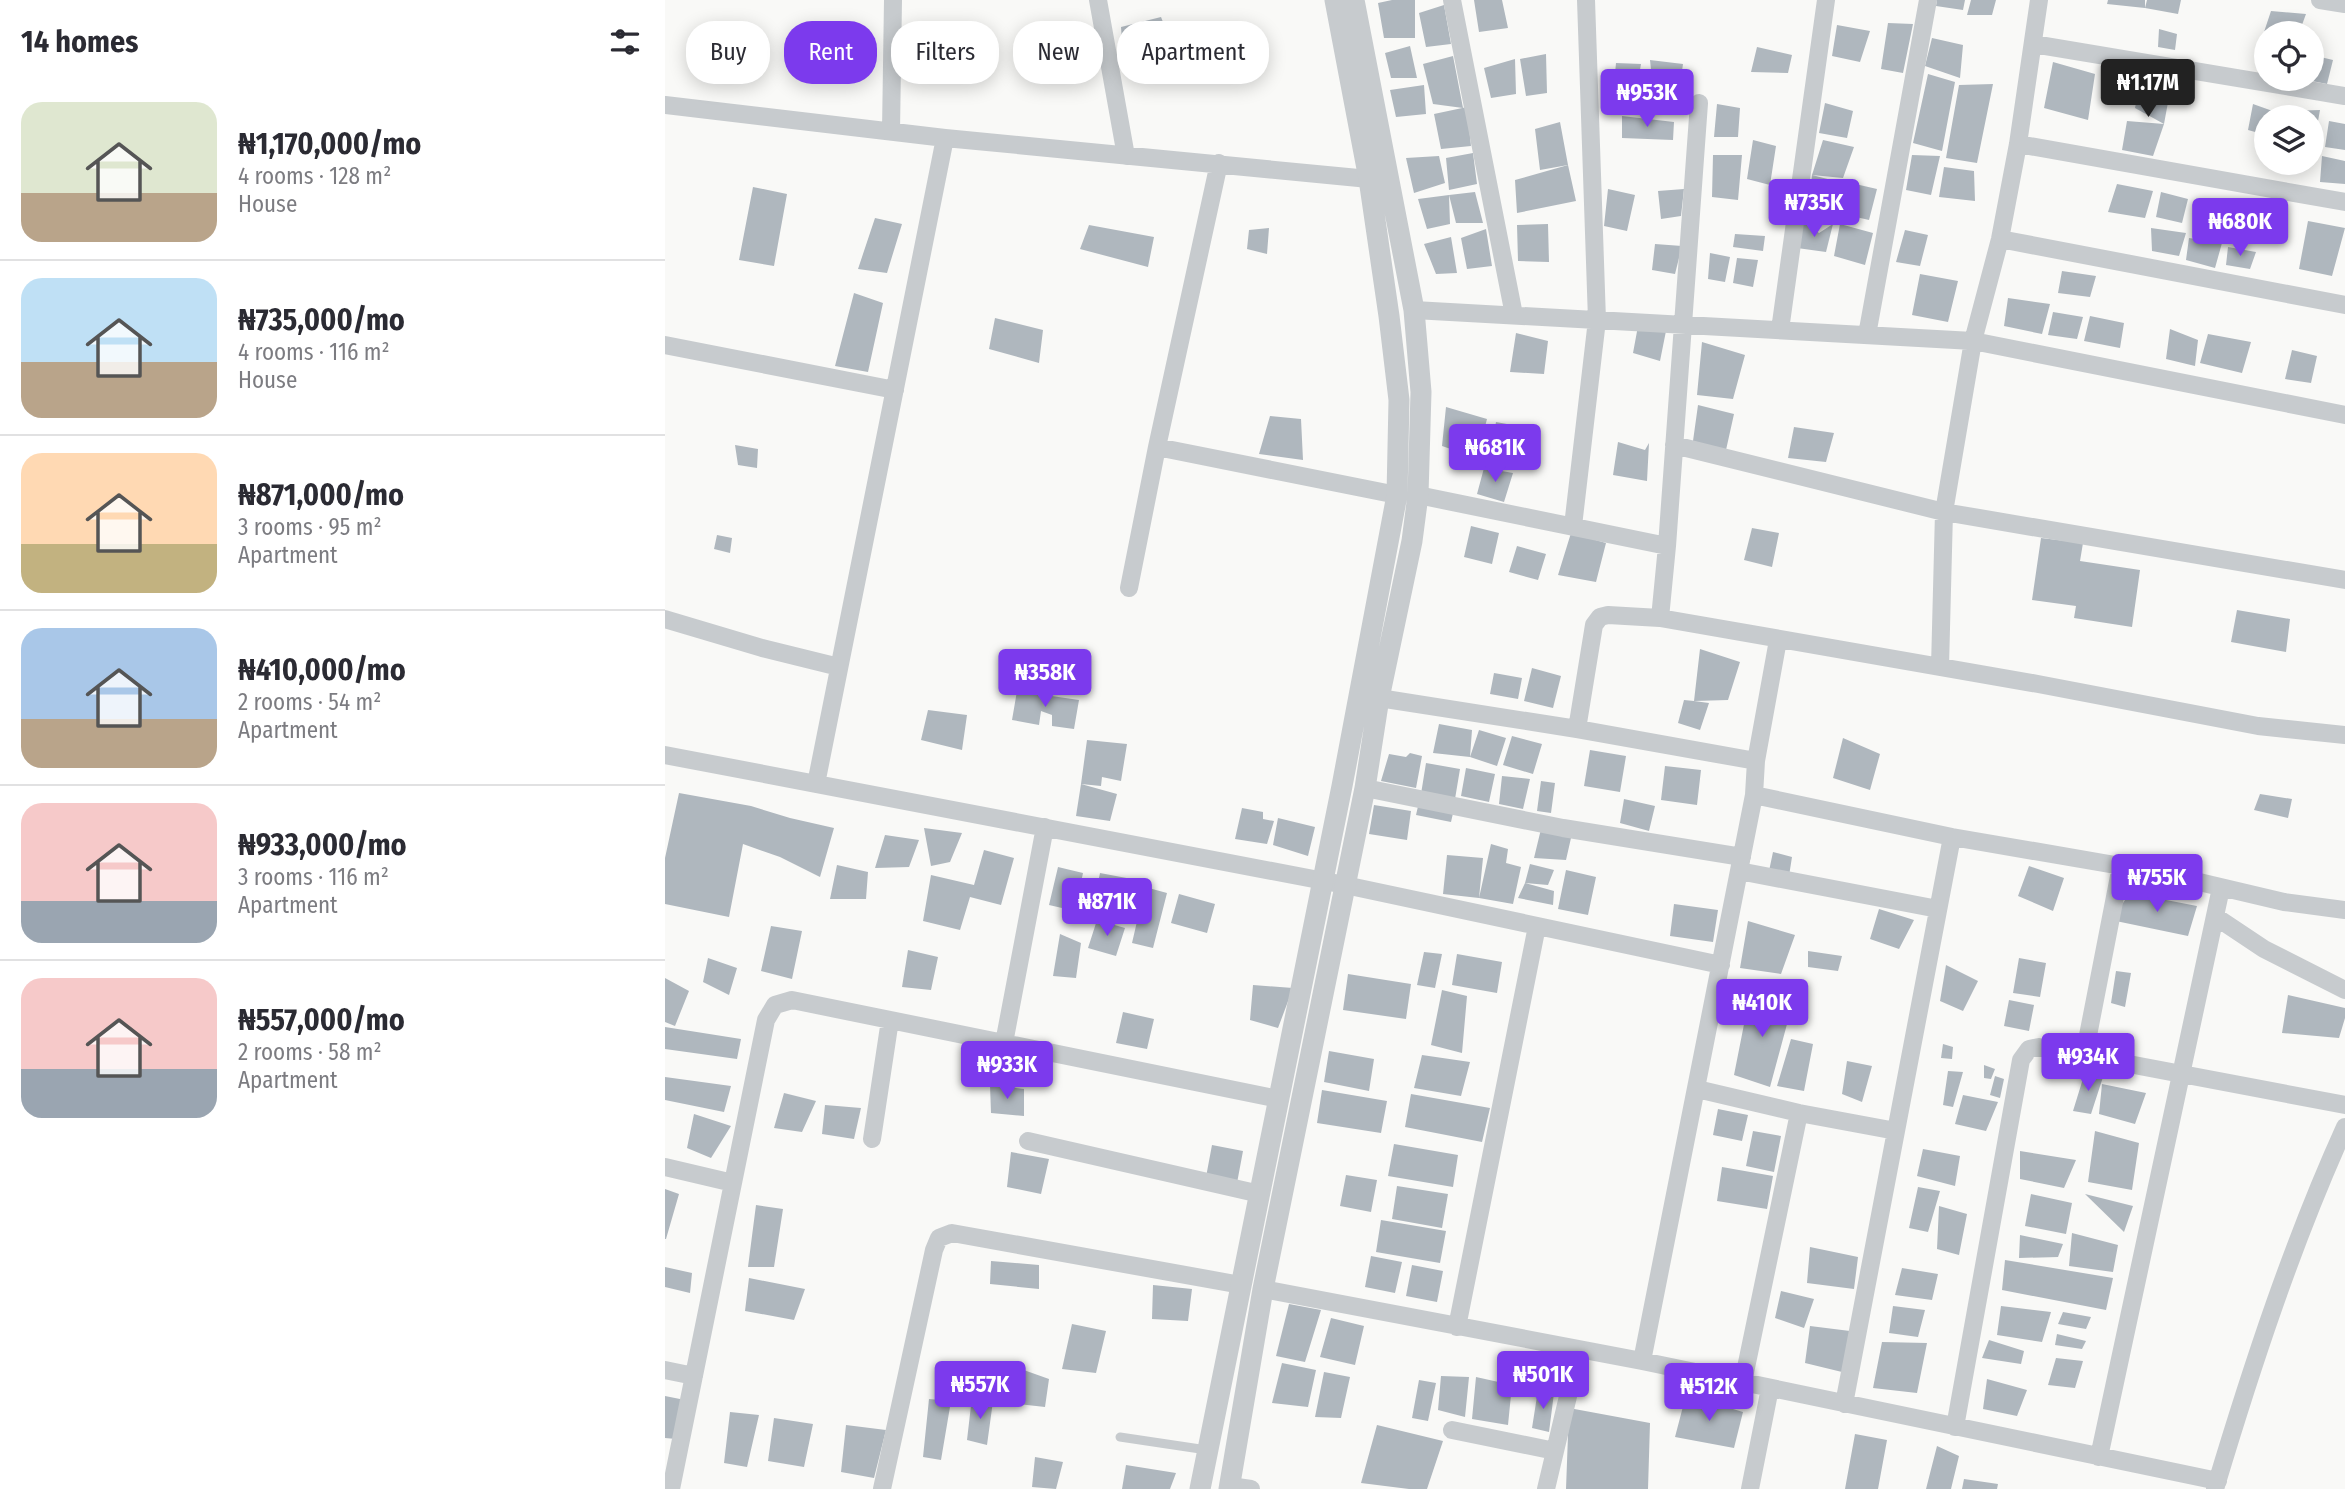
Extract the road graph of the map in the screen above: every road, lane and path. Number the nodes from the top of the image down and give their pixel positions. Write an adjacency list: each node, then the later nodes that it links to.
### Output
1 (893, 0): 16 (street)
2 (1098, 0): 19 (street)
3 (1335, 0): 21 (street)
4 (1354, 0): 25 (street)
5 (1452, 0): 26 (street)
6 (1587, 0): 27 (street)
7 (1826, 0): 29 (street)
8 (1928, 0): 30 (street)
9 (2039, 0): 12 (street)
10 (2320, 0): 11 (street)
11 (2345, 4)
12 (2033, 44): 13 (street); 18 (street)
13 (2345, 96)
14 (1699, 103): 28 (street)
15 (665, 105): 16 (street)
16 (891, 131): 17 (street)
17 (945, 138): 19 (street); 33 (street)
18 (2018, 144): 22 (street); 23 (street)
19 (1126, 156): 20 (street)
20 (1219, 163): 21 (street); 36 (street)
21 (1369, 179): 37 (street)
22 (2345, 202)
23 (2000, 239): 24 (street); 31 (street)
24 (2345, 305)
25 (1414, 310): 26 (street); 37 (street)
26 (1514, 315): 27 (street)
27 (1597, 320): 28 (street); 39 (street)
28 (1683, 324): 29 (street); 35 (street)
29 (1780, 330): 30 (street)
30 (1867, 335): 31 (street)
31 (1973, 341): 34 (street); 38 (street)
32 (665, 345): 33 (street)
33 (895, 390): 46 (street)
34 (2345, 415)
35 (1674, 445): 38 (street); 40 (street)
36 (1157, 447): 37 (street); 42 (street)
37 (1407, 495): 39 (street); 48 (street); 60 (street)
38 (1944, 512): 41 (street); 47 (street)
39 (1573, 526): 40 (street)
40 (1667, 546): 43 (street)
41 (2345, 580)
42 (1129, 588)
43 (1660, 618): 45 (street); 49 (street)
44 (665, 619): 46 (street)
45 (1778, 640): 47 (street); 52 (street)
46 (839, 667): 53 (street)
47 (1940, 667): 50 (street)
48 (1379, 698): 49 (street); 54 (street)
49 (1577, 729): 52 (street)
50 (2345, 735)
51 (665, 755): 53 (street)
52 (1756, 761): 55 (street)
53 (816, 784): 56 (street)
54 (1365, 788): 58 (street); 61 (street)
55 (1754, 795): 57 (street); 58 (street)
56 (1045, 827): 60 (street); 70 (street)
57 (1952, 837): 59 (street); 63 (street)
58 (1741, 864): 63 (street); 67 (street)
59 (2121, 866): 62 (street); 71 (street)
60 (1322, 880): 61 (street); 74 (street)
61 (1345, 885): 66 (street); 85 (street)
62 (2221, 888): 64 (street); 65 (street)
63 (1938, 909): 78 (street)
64 (2345, 910)
65 (2216, 917): 68 (street); 72 (street)
66 (1537, 926): 67 (street); 86 (street)
67 (1721, 965): 73 (street)
68 (2345, 990)
69 (890, 1020): 70 (street); 79 (street); 82 (street)
70 (1004, 1043): 74 (street)
71 (2084, 1056): 72 (street); 94 (street)
72 (2181, 1074): 75 (street); 99 (street)
73 (1696, 1089): 76 (street); 88 (street)
74 (1279, 1099): 83 (street)
75 (2345, 1105)
76 (1798, 1113): 78 (street); 91 (street)
77 (2345, 1126): 100 (street)
78 (1896, 1131): 93 (street)
79 (872, 1139)
80 (1028, 1141): 83 (street)
81 (665, 1167): 82 (street)
82 (733, 1183): 90 (street)
83 (1260, 1194): 84 (street)
84 (1241, 1285): 97 (street); 103 (street)
85 (1263, 1289): 86 (street); 101 (street)
86 (1457, 1327): 87 (street)
87 (1579, 1350): 88 (street); 98 (street)
88 (1642, 1361): 91 (street)
89 (665, 1370): 90 (street)
90 (694, 1376): 102 (street)
91 (1744, 1382): 92 (street)
92 (1770, 1388): 93 (street); 106 (street)
93 (1844, 1404): 94 (street)
94 (1955, 1427): 99 (street)
95 (1452, 1430): 98 (street)
96 (1120, 1437): 97 (lane)
97 (1209, 1450): 104 (street)
98 (1555, 1451): 105 (street)
99 (2099, 1457): 100 (street)
100 (2217, 1485)
101 (1237, 1488)
102 (671, 1489)
103 (882, 1489)
104 (1200, 1489)
105 (1546, 1489)
106 (1750, 1489)

